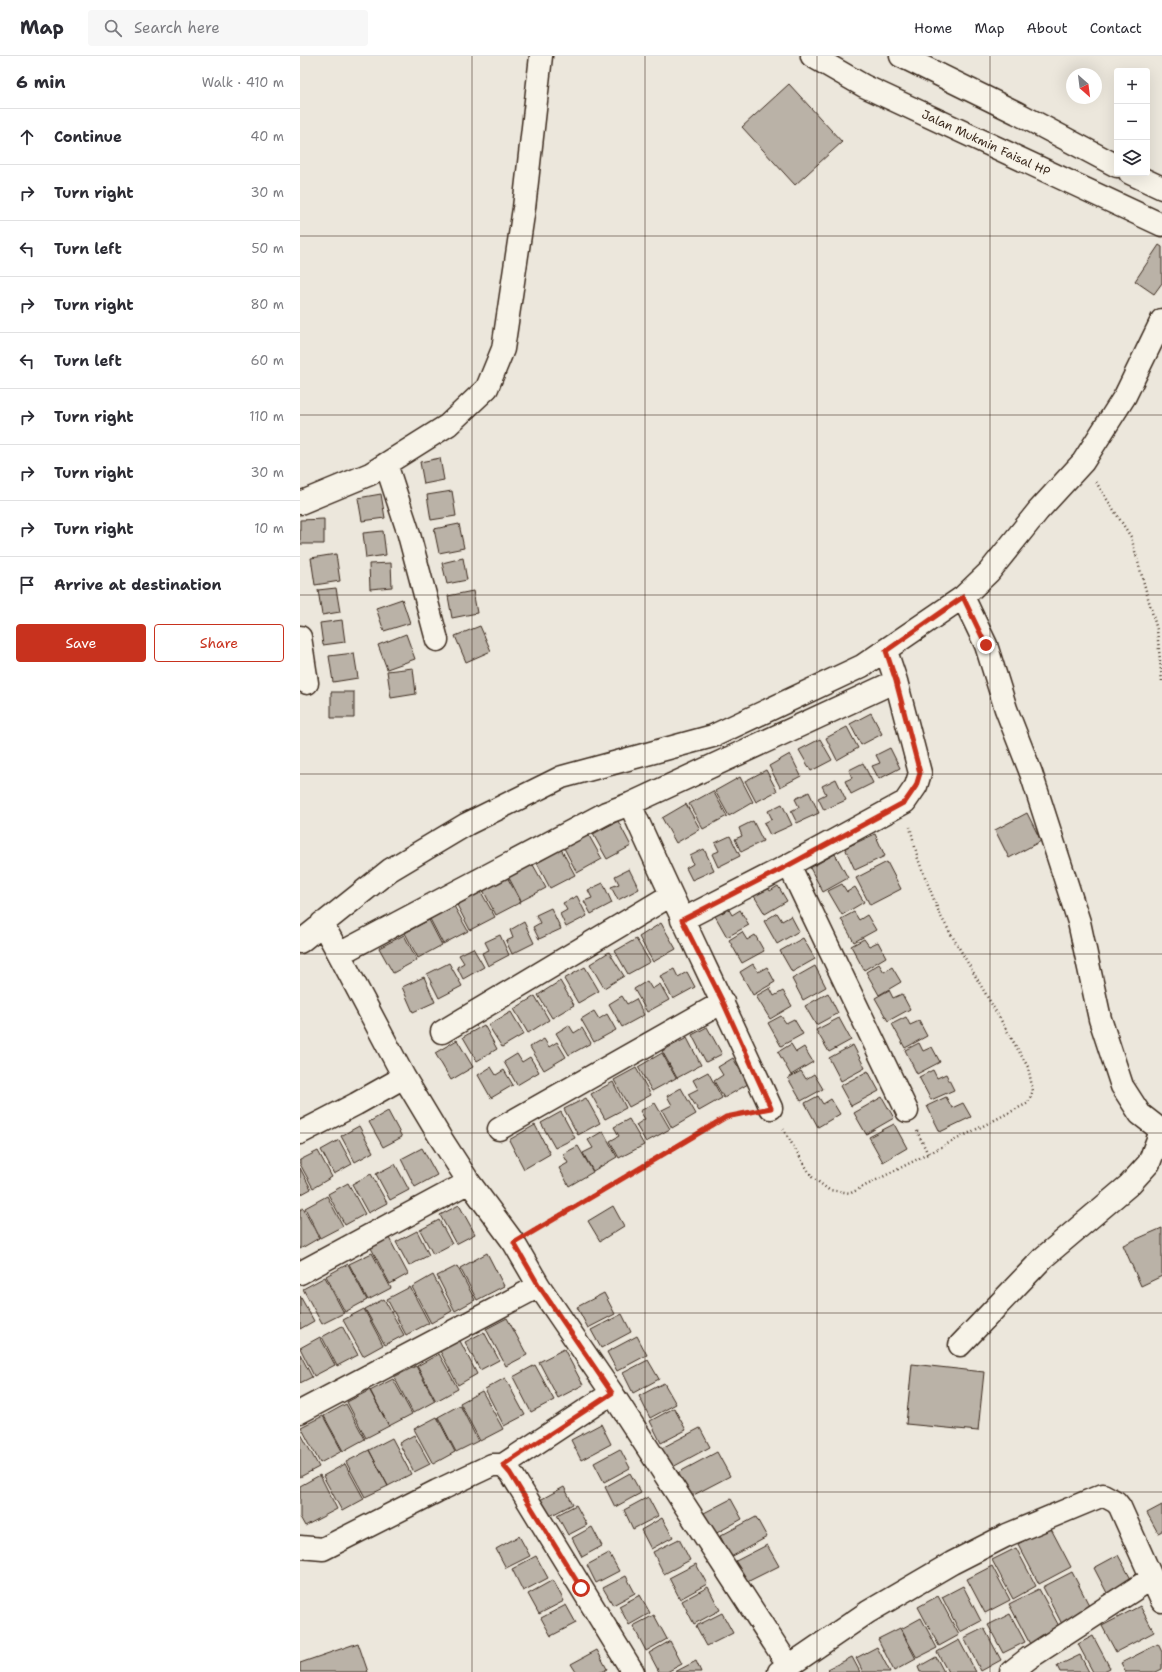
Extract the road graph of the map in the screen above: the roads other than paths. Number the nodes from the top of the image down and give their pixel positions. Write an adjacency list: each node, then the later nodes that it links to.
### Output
1 (541, 56): 9 (street)
2 (812, 56): 7 (street, Jalan Mukmin Faisal HP)
3 (901, 56): 4 (street)
4 (1114, 164)
5 (1136, 176): 6 (street)
6 (1162, 188)
7 (1162, 225)
8 (1162, 320): 11 (street)
9 (386, 464): 10 (street); 13 (street)
10 (300, 503)
11 (963, 597): 14 (street); 30 (street)
12 (300, 638): 16 (street)
13 (437, 640)
14 (886, 651): 15 (street); 21 (street)
15 (896, 681): 17 (street); 18 (street)
16 (307, 683)
17 (630, 804): 19 (street); 23 (street)
18 (789, 865): 20 (street); 28 (street)
19 (671, 895): 20 (street); 25 (street)
20 (682, 920): 24 (street)
21 (322, 923): 22 (street); 23 (street)
22 (300, 942)
23 (339, 954): 26 (street)
24 (723, 1002): 27 (street); 29 (street)
25 (442, 1032)
26 (404, 1077): 31 (street); 32 (street)
27 (771, 1108)
28 (907, 1111)
29 (499, 1129)
30 (1161, 1131): 35 (street)
31 (300, 1133)
32 (469, 1182): 33 (street); 34 (street)
33 (300, 1273)
34 (539, 1286): 36 (street); 37 (street)
35 (960, 1345)
36 (612, 1393): 38 (street); 42 (street)
37 (300, 1412)
38 (503, 1465): 39 (street); 43 (street)
39 (300, 1547)
40 (1152, 1578): 41 (street); 42 (street); 44 (street)
41 (1162, 1601)
42 (784, 1669)
43 (633, 1672)
44 (1011, 1672)

